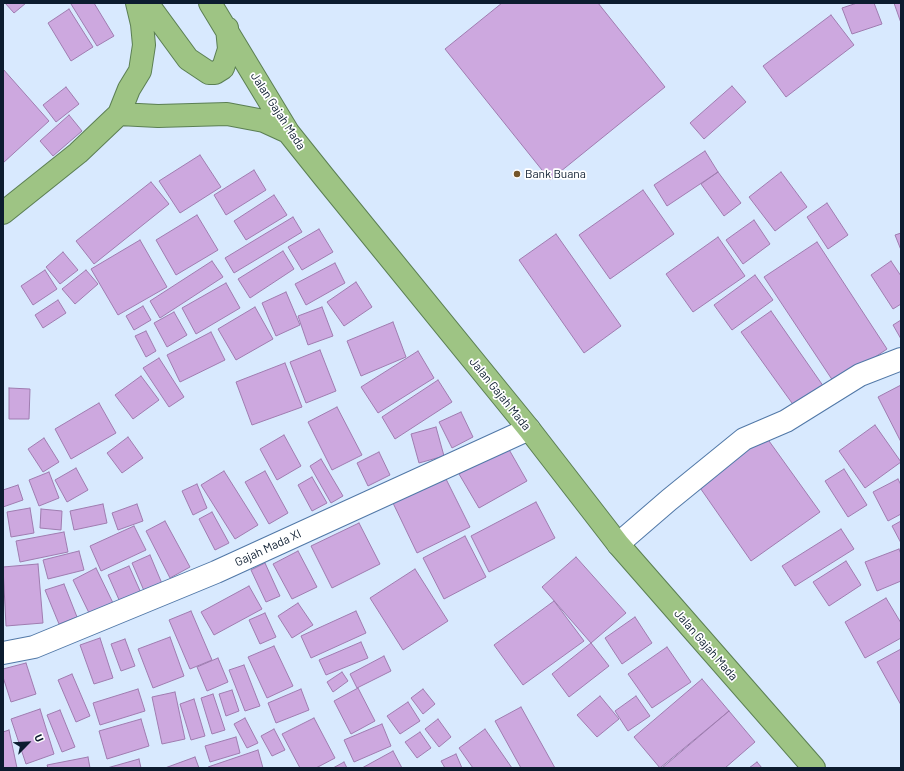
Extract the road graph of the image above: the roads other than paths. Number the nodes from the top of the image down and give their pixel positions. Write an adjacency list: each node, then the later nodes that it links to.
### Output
1 (137, 3): 5 (highway)
2 (147, 3): 4 (highway)
3 (210, 3): 4 (highway, Jalan Gajah Mada)
4 (227, 28): 6 (highway, Jalan Gajah Mada)
5 (118, 114): 6 (highway); 7 (highway)
6 (288, 132): 9 (highway, Jalan Gajah Mada)
7 (4, 212)
8 (901, 359): 10 (street)
9 (528, 429): 10 (highway, Jalan Gajah Mada); 11 (street, Gajah Mada XI)
10 (618, 544): 12 (highway, Jalan Gajah Mada)
11 (3, 653)
12 (814, 768)

